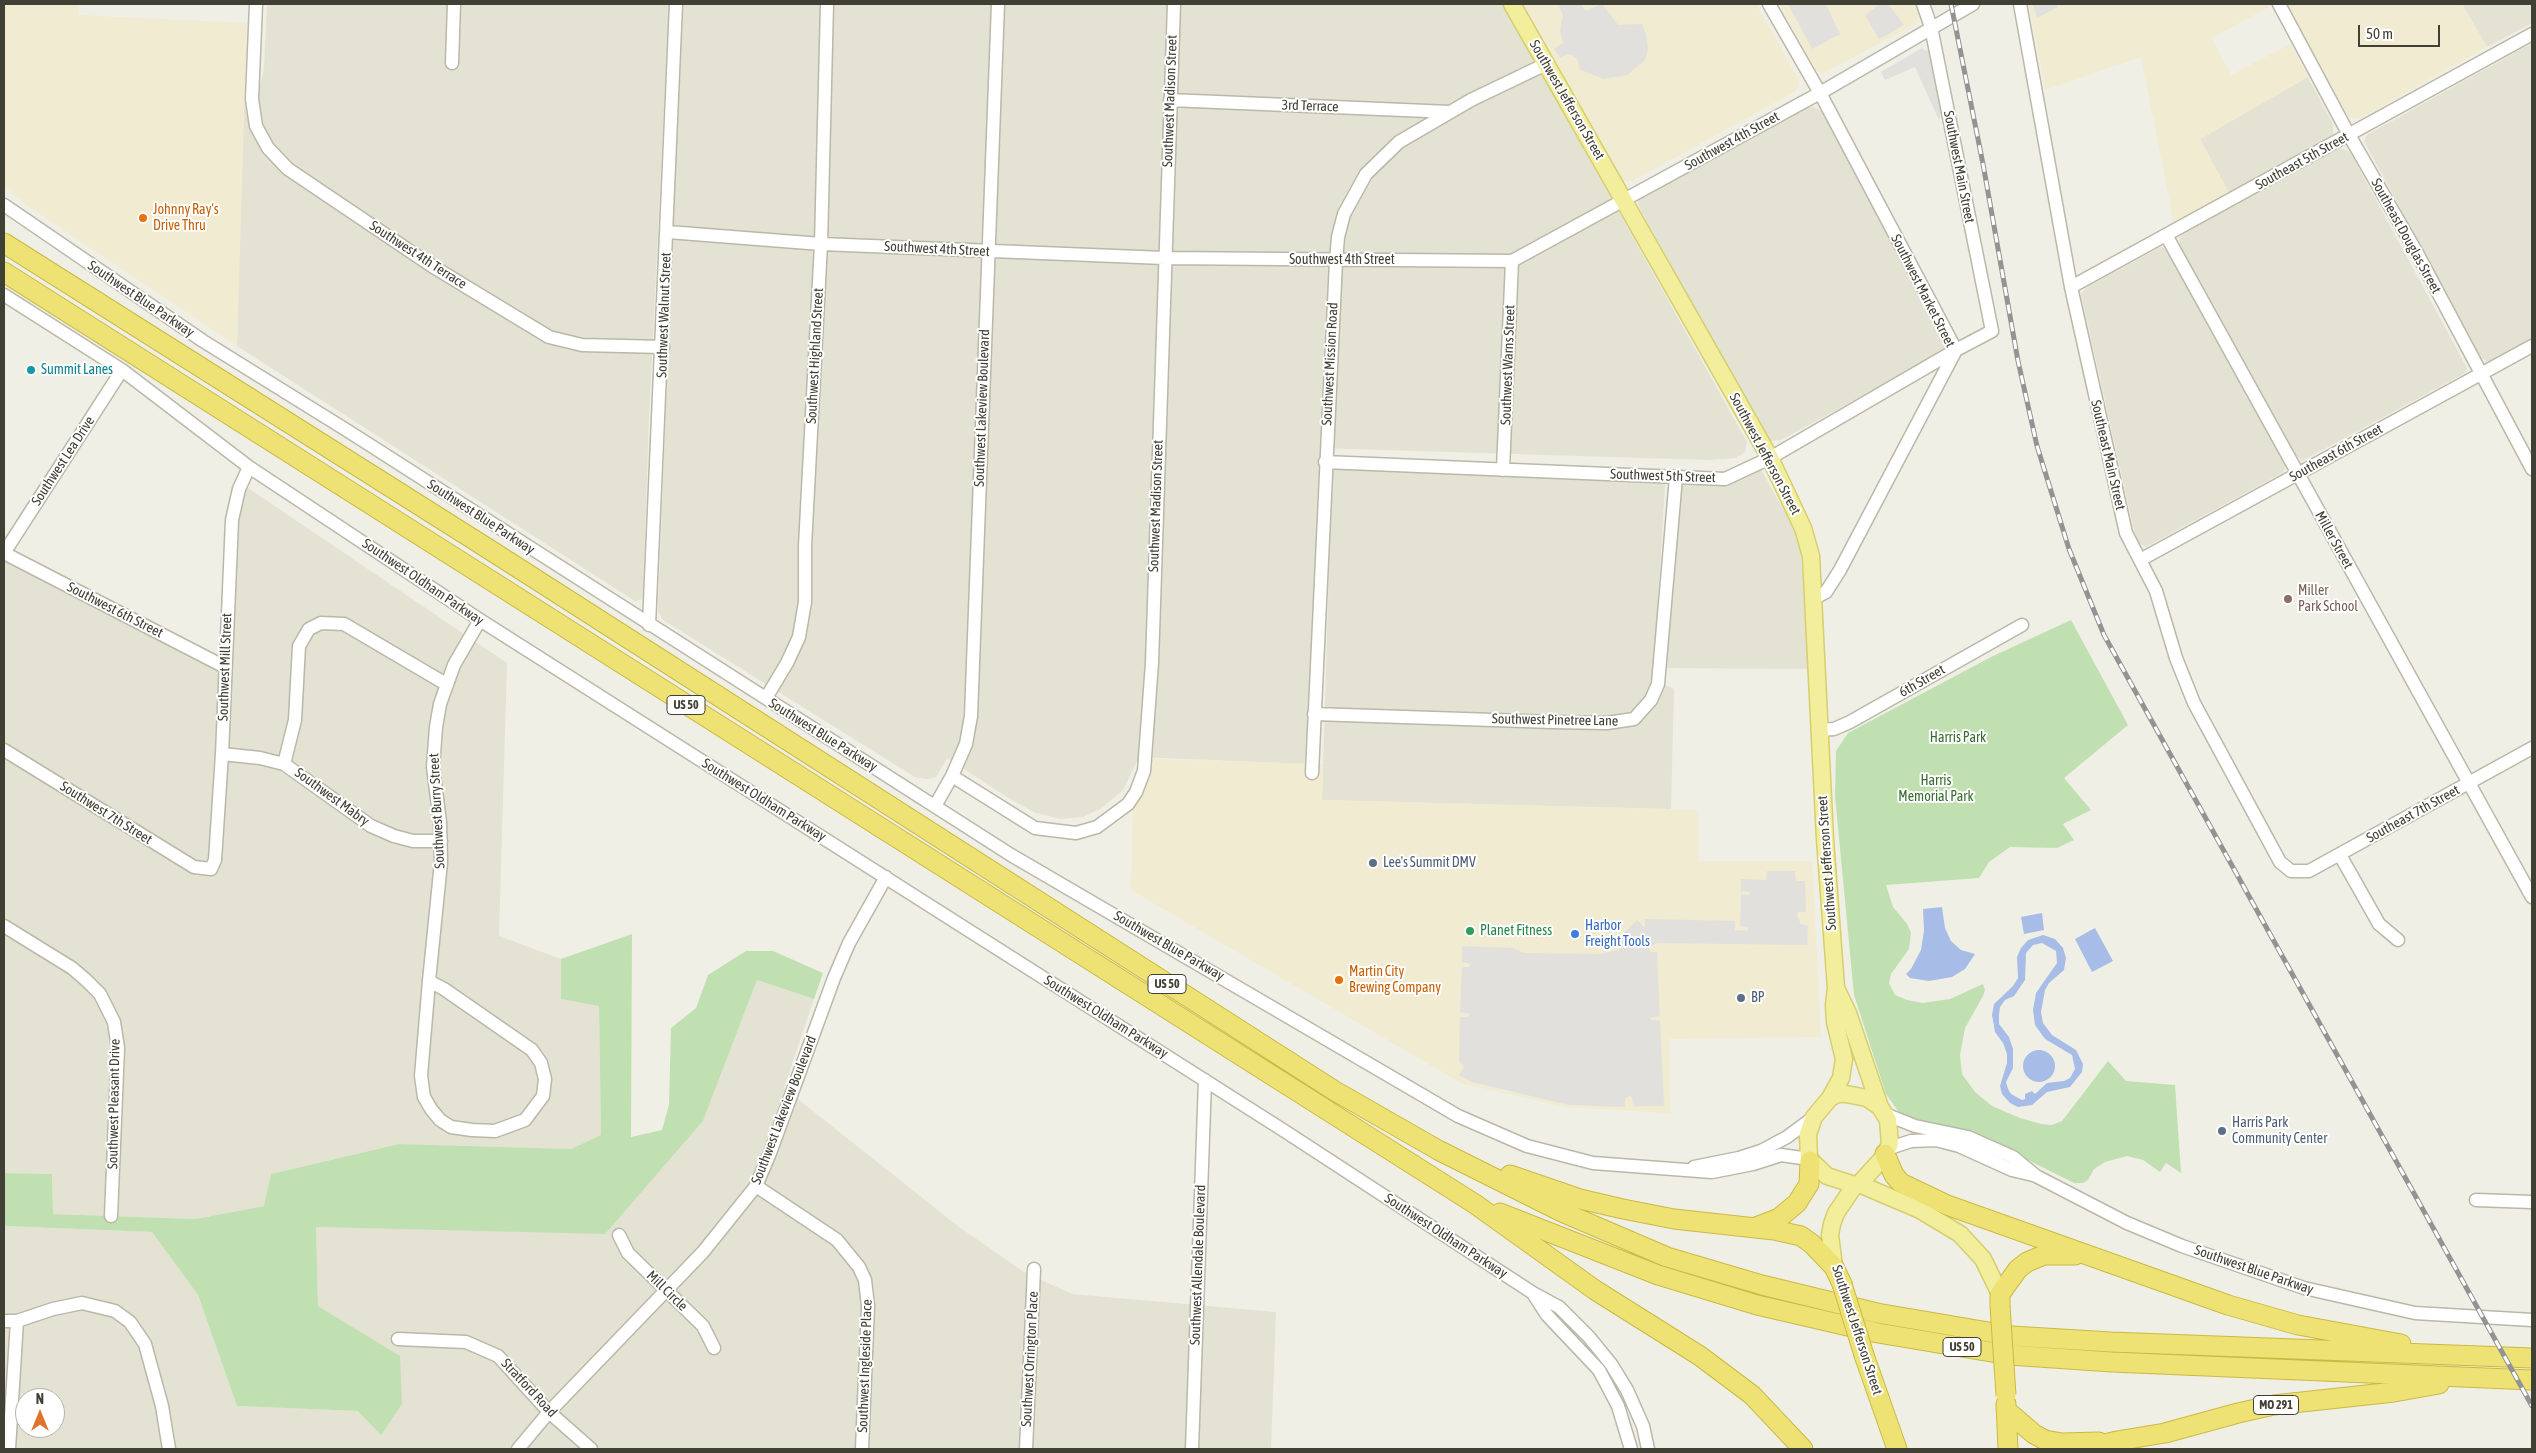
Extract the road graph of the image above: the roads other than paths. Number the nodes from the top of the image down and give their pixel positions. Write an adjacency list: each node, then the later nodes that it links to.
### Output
1 (256, 4): 36 (street, Southwest 4th Terrace)
2 (454, 4): 15 (street)
3 (676, 4): 23 (street, Southwest Walnut Street)
4 (827, 4): 26 (street, Southwest Highland Street)
5 (998, 4): 27 (street, Southwest Lakeview Boulevard)
6 (1174, 4): 18 (street, Southwest Madison Street)
7 (1512, 4): 16 (main road, Southwest Jefferson Street)
8 (1769, 4): 17 (street, Southwest Market Street)
9 (1923, 4): 13 (street, Southwest Main Street)
10 (1974, 4): 13 (street, Southwest 4th Street)
11 (2020, 4): 32 (street, Southeast Main Street)
12 (2279, 4): 20 (street, Southeast Douglas Street)
13 (1932, 27): 17 (street, Southwest 4th Street); 34 (street, Southwest Main Street)
14 (2532, 34): 20 (street, Southeast 5th Street)
15 (452, 63)
16 (1546, 64): 19 (street, Southwest Mission Road); 21 (main road, Southwest Jefferson Street)
17 (1820, 93): 21 (street, Southwest 4th Street); 37 (street, Southwest Market Street)
18 (1170, 100): 19 (street, 3rd Terrace); 28 (street, Southwest Madison Street)
19 (1450, 112): 29 (street, Southwest Mission Road)
20 (2349, 135): 24 (street, Southeast 5th Street); 39 (street, Southeast Douglas Street)
21 (1624, 200): 30 (street, Southwest 4th Street); 40 (main road, Southwest Jefferson Street)
22 (4, 205): 51 (street, Southwest Blue Parkway)
23 (668, 232): 26 (street, Southwest 4th Street); 36 (street, Southwest Walnut Street)
24 (2166, 235): 32 (street, Southeast 5th Street); 45 (street, Miller Street)
25 (4, 243): 80 (highway, US 50)
26 (820, 244): 27 (street, Southwest 4th Street); 55 (street, Southwest Highland Street)
27 (988, 252): 28 (street, Southwest 4th Street); 63 (street, Southwest Lakeview Boulevard)
28 (1164, 258): 29 (street, Southwest 4th Street); 63 (street, Southwest Madison Street)
29 (1336, 261): 30 (street, Southwest 4th Street); 41 (street, Southwest Mission Road)
30 (1512, 261): 44 (street, Southwest Warns Street)
31 (4, 272): 89 (highway, US 50)
32 (2071, 288): 48 (street, Southeast Main Street)
33 (4, 295): 38 (street, Southwest Oldham Parkway)
34 (1992, 331): 37 (street, Southwest 5th Street)
35 (2532, 346): 39 (street, Southeast 6th Street)
36 (663, 347): 51 (street, Southwest Walnut Street)
37 (1956, 350): 40 (street, Southwest 5th Street); 49 (street, Southwest Market Street)
38 (122, 370): 42 (street, Southwest Oldham Parkway); 47 (street, Southwest Lea Drive)
39 (2480, 374): 43 (street, Southeast Douglas Street); 45 (street, Southeast 6th Street)
40 (1770, 458): 46 (street, Southwest 5th Street); 49 (main road, Southwest Jefferson Street)
41 (1325, 462): 44 (street, Southwest 5th Street); 56 (street, Southwest Mission Road)
42 (250, 467): 50 (street, Southwest Oldham Parkway); 53 (street, Southwest Mill Street)
43 (2532, 468)
44 (1504, 470): 46 (street, Southwest 5th Street)
45 (2298, 475): 48 (street, Southeast 6th Street); 64 (street, Miller Street)
46 (1676, 477): 56 (street, Southwest Pinetree Lane)
47 (4, 553): 53 (street, Southwest 6th Street)
48 (2140, 560): 69 (street, Southeast Main Street)
49 (1813, 599): 57 (main road, Southwest Jefferson Street)
50 (480, 620): 54 (street, Southwest Burry Street); 70 (street, Southwest Oldham Parkway)
51 (649, 625): 55 (street, Southwest Blue Parkway)
52 (2022, 625): 57 (street, 6th Street)
53 (225, 667): 60 (street, Southwest Mill Street)
54 (446, 684): 61 (street); 66 (street, Southwest Burry Street)
55 (766, 698): 65 (street, Southwest Blue Parkway)
56 (1314, 714): 62 (street, Southwest Mission Road)
57 (1819, 730): 75 (main road, Southwest Jefferson Street)
58 (2532, 748): 64 (street, Southeast 7th Street)
59 (4, 750): 68 (street, Southwest 7th Street)
60 (222, 754): 61 (street, Southwest Mabry); 68 (street, Southwest Mill Street)
61 (284, 764): 66 (street, Southwest Mabry)
62 (1312, 773)
63 (952, 776): 65 (street, Southwest Lakeview Boulevard)
64 (2469, 782): 67 (street, Southeast 7th Street); 71 (street, Miller Street)
65 (935, 806): 83 (street, Southwest Blue Parkway)
66 (441, 841): 74 (street, Southwest Burry Street)
67 (2340, 854): 69 (street, Southeast 7th Street); 73 (street)
68 (210, 869)
69 (2291, 871)
70 (886, 877): 76 (street, Southwest Oldham Parkway); 86 (street, Southwest Lakeview Boulevard)
71 (2532, 897)
72 (4, 926): 90 (street, Southwest Pleasant Drive)
73 (2398, 940)
74 (429, 981): 74 (street, Southwest Burry Street)
75 (1836, 988): 77 (main road, Southwest Jefferson Street); 78 (main road, Southwest Jefferson Street)
76 (1205, 1080): 97 (street, Southwest Oldham Parkway); 116 (street, Southwest Allendale Boulevard)
77 (1830, 1098): 78 (main road); 79 (main road)
78 (1882, 1110): 81 (main road); 84 (street, Southwest Blue Parkway)
79 (1814, 1117): 82 (main road); 83 (street, Southwest Blue Parkway)
80 (1438, 1150): 91 (highway); 103 (highway, US 50)
81 (1886, 1152): 84 (street, Southwest Blue Parkway); 85 (main road); 93 (highway)
82 (1810, 1160): 83 (street, Southwest Blue Parkway); 85 (main road); 91 (highway)
83 (1684, 1170)
84 (2036, 1176): 99 (street, Southwest Blue Parkway)
85 (1857, 1185): 95 (main road, Southwest Jefferson Street); 98 (main road)
86 (756, 1186): 96 (street, Southwest Lakeview Boulevard); 114 (street, Southwest Ingleside Place)
87 (2476, 1200): 88 (street)
88 (2532, 1202)
89 (1475, 1204): 105 (highway, US 50); 119 (highway)
90 (111, 1216)
91 (1754, 1228): 95 (highway)
92 (618, 1235): 96 (street, Mill Circle)
93 (2092, 1257): 98 (highway); 103 (highway)
94 (1034, 1269): 115 (street, Southwest Orrington Place)
95 (1838, 1276): 120 (highway, Southwest Jefferson Street, bridge)
96 (666, 1290): 102 (street, Mill Circle); 108 (street, Southwest Lakeview Boulevard)
97 (1533, 1293): 117 (street, Southwest Oldham Parkway); 118 (street, Southwest Oldham Parkway)
98 (2000, 1300): 107 (highway, bridge)
99 (2532, 1320)
100 (10, 1321): 110 (street); 111 (street)
101 (398, 1339): 108 (street, Stratford Road)
102 (714, 1348)
103 (2466, 1356): 104 (highway, US 50)
104 (2532, 1358)
105 (2470, 1378): 106 (highway, US 50); 109 (highway, MO 291)
106 (2532, 1380)
107 (2006, 1403): 109 (highway, MO 291); 121 (highway)
108 (549, 1412): 112 (street, Southwest Lakeview Boulevard); 113 (street, Stratford Road)
109 (2118, 1441): 122 (highway, MO 291)
110 (9, 1449)
111 (169, 1449)
112 (518, 1449)
113 (591, 1449)
114 (862, 1449)
115 (1026, 1449)
116 (1192, 1449)
117 (1631, 1449)
118 (1648, 1449)
119 (1803, 1449)
120 (1897, 1449)
121 (2008, 1449)
122 (2085, 1449)

